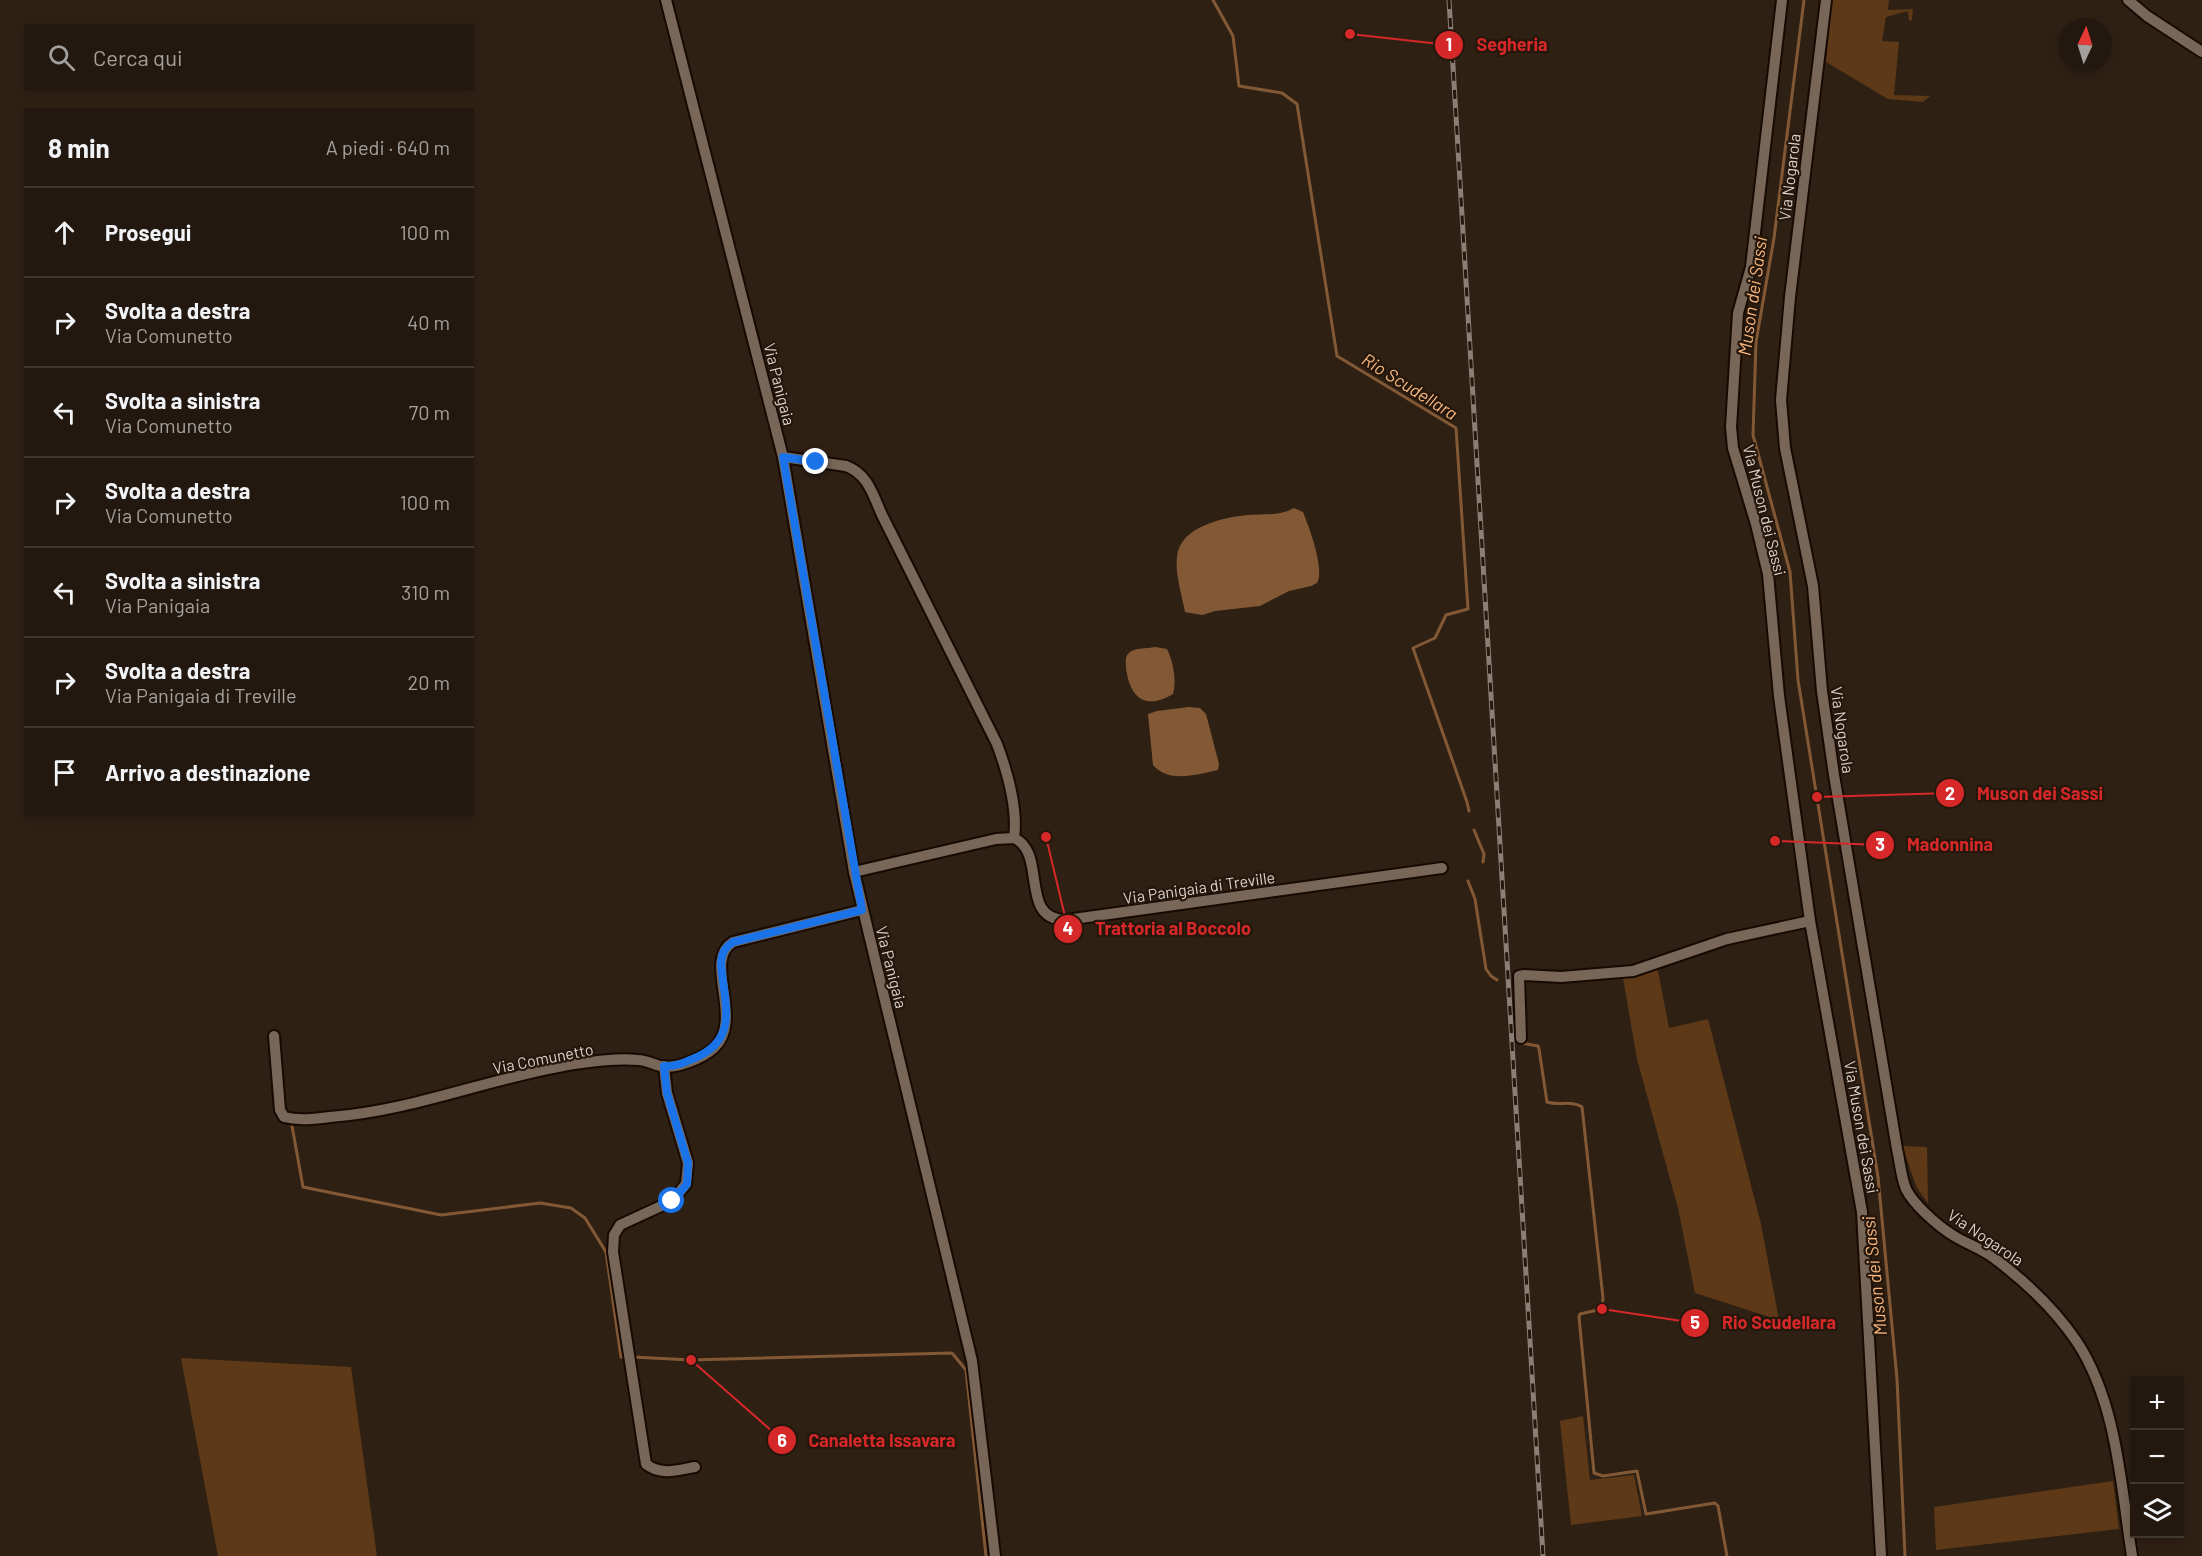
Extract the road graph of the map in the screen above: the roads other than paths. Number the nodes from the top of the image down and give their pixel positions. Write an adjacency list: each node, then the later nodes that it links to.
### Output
1 (666, 0): 6 (street, Via Panigaia)
2 (1782, 0): 11 (street, Via Muson dei Sassi)
3 (1826, 0): 18 (street, Via Nogarola)
4 (2128, 0): 5 (street)
5 (2202, 52)
6 (783, 457): 7 (street, Via Panigaia di Treville); 9 (street, Via Panigaia)
7 (1014, 838): 8 (street, Via Panigaia di Treville); 9 (street)
8 (1442, 868)
9 (854, 872): 10 (street, Via Panigaia)
10 (862, 910): 14 (street, Via Comunetto); 16 (street, Via Panigaia)
11 (1810, 921): 13 (street); 17 (street, Via Muson dei Sassi)
12 (274, 1036): 14 (street, Via Comunetto)
13 (1521, 1038)
14 (664, 1066): 15 (street)
15 (695, 1467)
16 (995, 1556)
17 (1881, 1556)
18 (2132, 1556)

